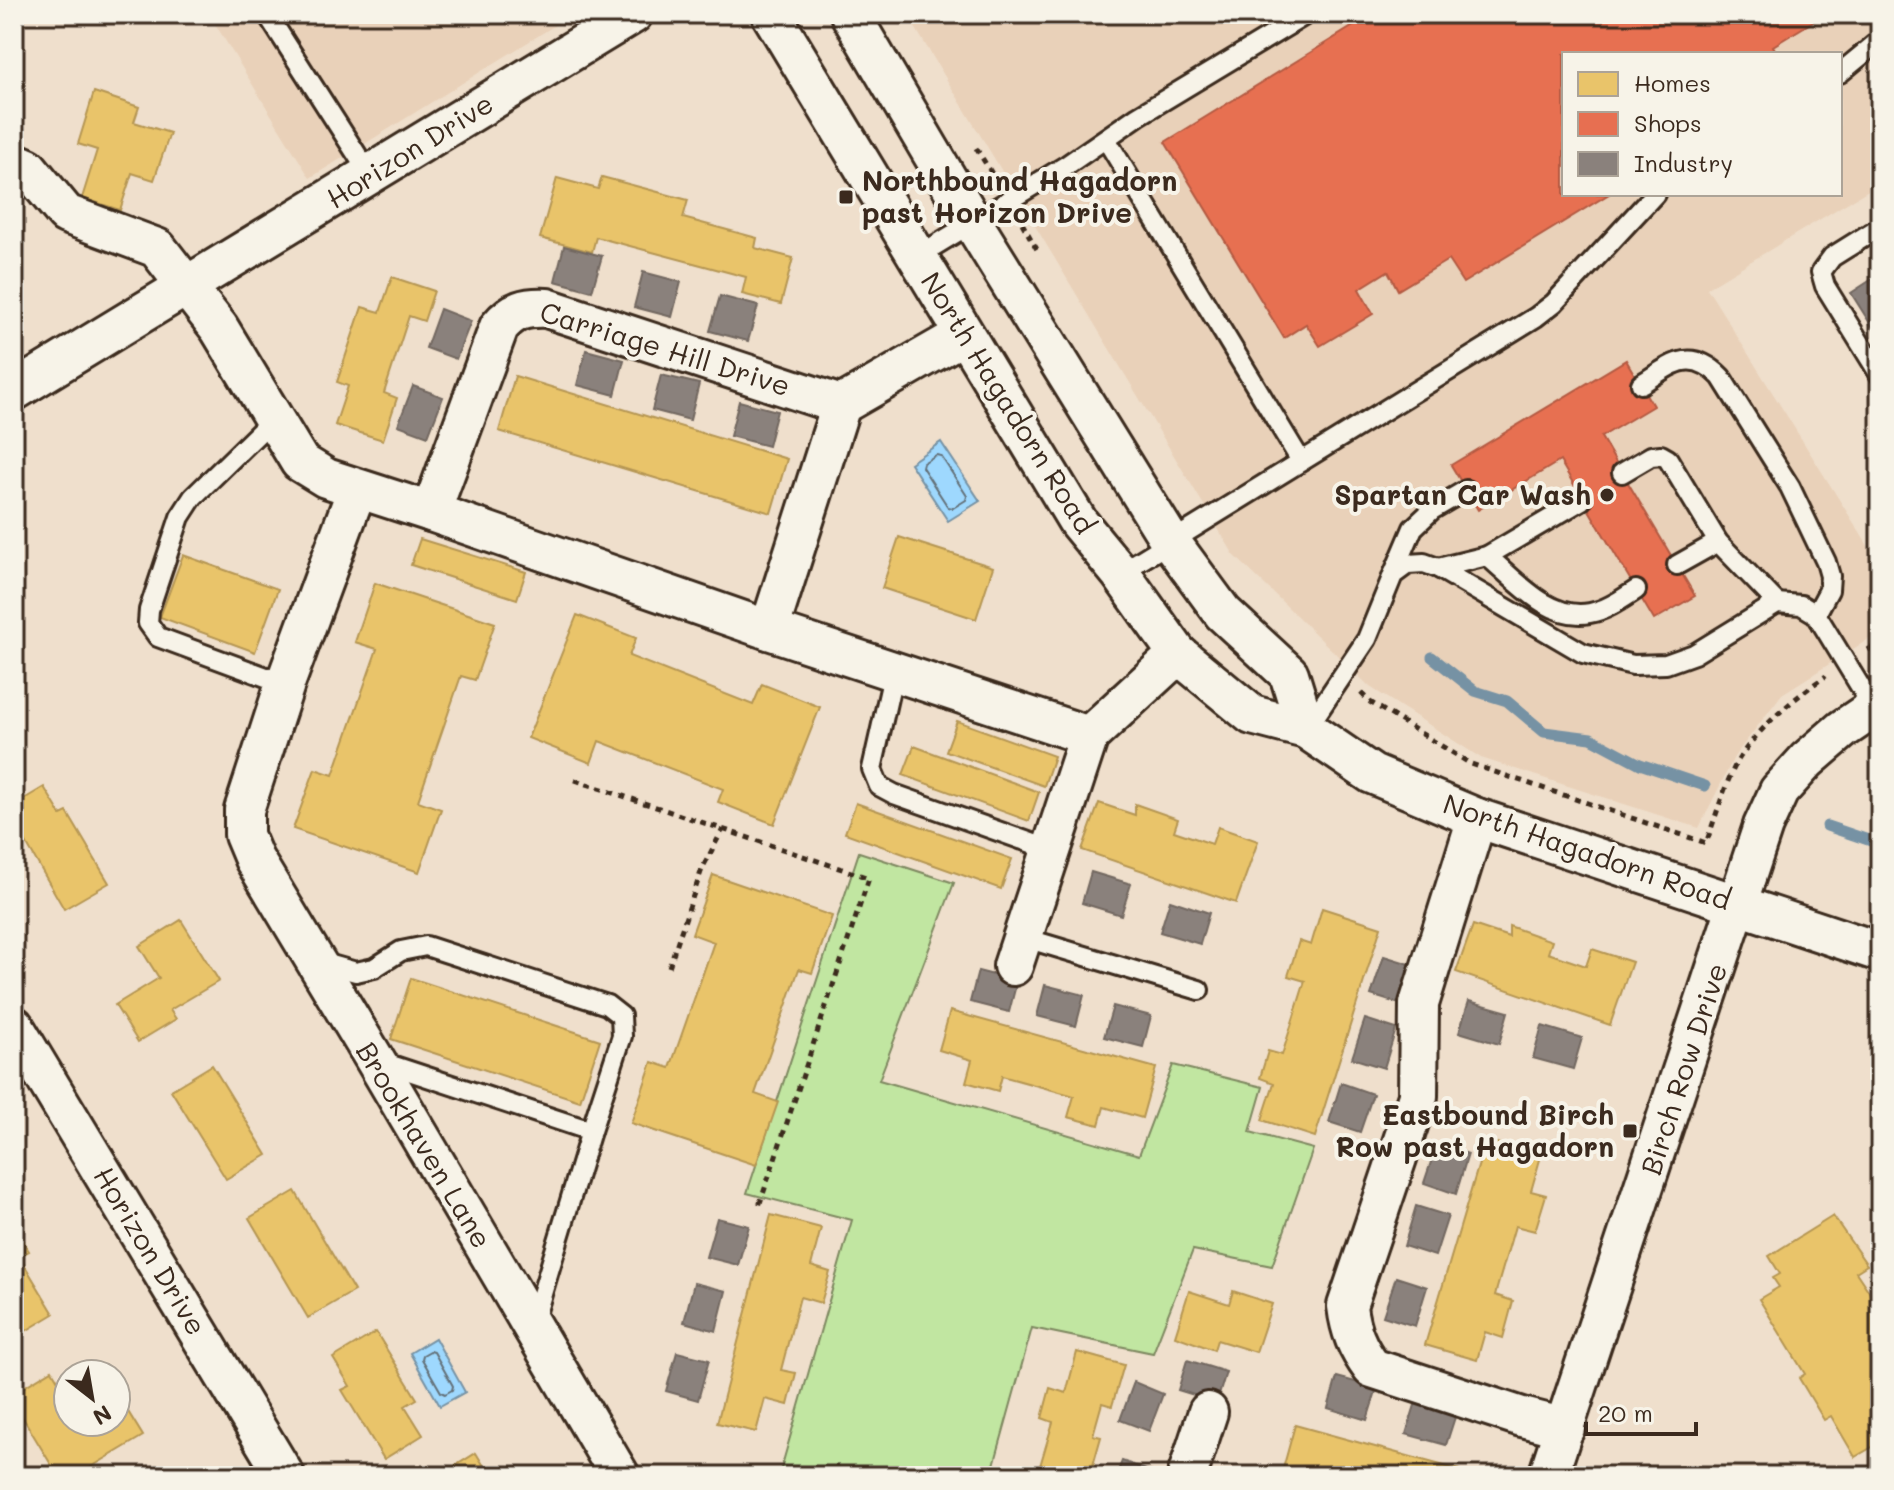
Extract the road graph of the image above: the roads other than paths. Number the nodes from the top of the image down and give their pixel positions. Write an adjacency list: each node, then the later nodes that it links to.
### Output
1 (267, 14): 10 (lane)
2 (633, 14): 10 (street, Horizon Drive)
3 (771, 14): 14 (street, North Hagadorn Road)
4 (850, 14): 12 (street)
5 (1307, 14): 8 (lane)
6 (1880, 40): 7 (lane)
7 (1842, 71)
8 (1106, 139): 12 (lane); 22 (lane)
9 (14, 162): 15 (street)
10 (370, 175): 15 (street, Horizon Drive)
11 (1653, 196): 22 (lane)
12 (973, 223): 14 (lane); 28 (street)
13 (1880, 227): 17 (lane)
14 (916, 257): 16 (street, North Hagadorn Road)
15 (188, 287): 19 (street, Horizon Drive); 21 (street)
16 (963, 335): 20 (street); 33 (street, North Hagadorn Road)
17 (1880, 375)
18 (1641, 384): 37 (lane)
19 (14, 391)
20 (841, 405): 27 (street, Carriage Hill Drive); 38 (street)
21 (274, 418): 24 (street); 41 (lane)
22 (1301, 461): 28 (lane)
23 (1622, 473): 29 (lane)
24 (357, 489): 27 (street); 41 (street)
25 (1466, 490): 34 (lane)
26 (1582, 500): 30 (lane)
27 (431, 512): 38 (street)
28 (1170, 541): 33 (lane); 43 (street)
29 (1718, 542): 31 (lane); 36 (lane)
30 (1487, 556): 32 (lane); 35 (lane)
31 (1677, 565)
32 (1438, 568): 34 (lane); 36 (lane)
33 (1120, 573): 39 (street, North Hagadorn Road)
34 (1393, 575): 43 (lane)
35 (1636, 590)
36 (1777, 603): 37 (lane)
37 (1816, 614): 42 (lane)
38 (769, 630): 40 (street)
39 (1178, 654): 43 (street, North Hagadorn Road); 44 (street)
40 (894, 671): 44 (street); 46 (lane)
41 (285, 684): 50 (street, Brookhaven Lane)
42 (1877, 706): 47 (street, Birch Row Drive)
43 (1306, 729): 45 (street, North Hagadorn Road)
44 (1089, 736): 46 (street)
45 (1477, 818): 47 (street, North Hagadorn Road); 57 (street)
46 (1051, 850): 48 (street)
47 (1739, 905): 49 (street, North Hagadorn Road); 57 (street, Birch Row Drive)
48 (1017, 951): 51 (lane)
49 (1880, 952)
50 (315, 961): 53 (street, Brookhaven Lane); 54 (lane)
51 (1199, 990)
52 (14, 1026): 58 (street, Horizon Drive)
53 (375, 1060): 54 (lane); 55 (street, Brookhaven Lane)
54 (591, 1131): 55 (lane)
55 (532, 1327): 59 (street, Brookhaven Lane)
56 (1208, 1412): 60 (street)
57 (1565, 1428): 61 (street, Birch Row Drive)
58 (285, 1476)
59 (620, 1476)
60 (1187, 1476)
61 (1548, 1476)

